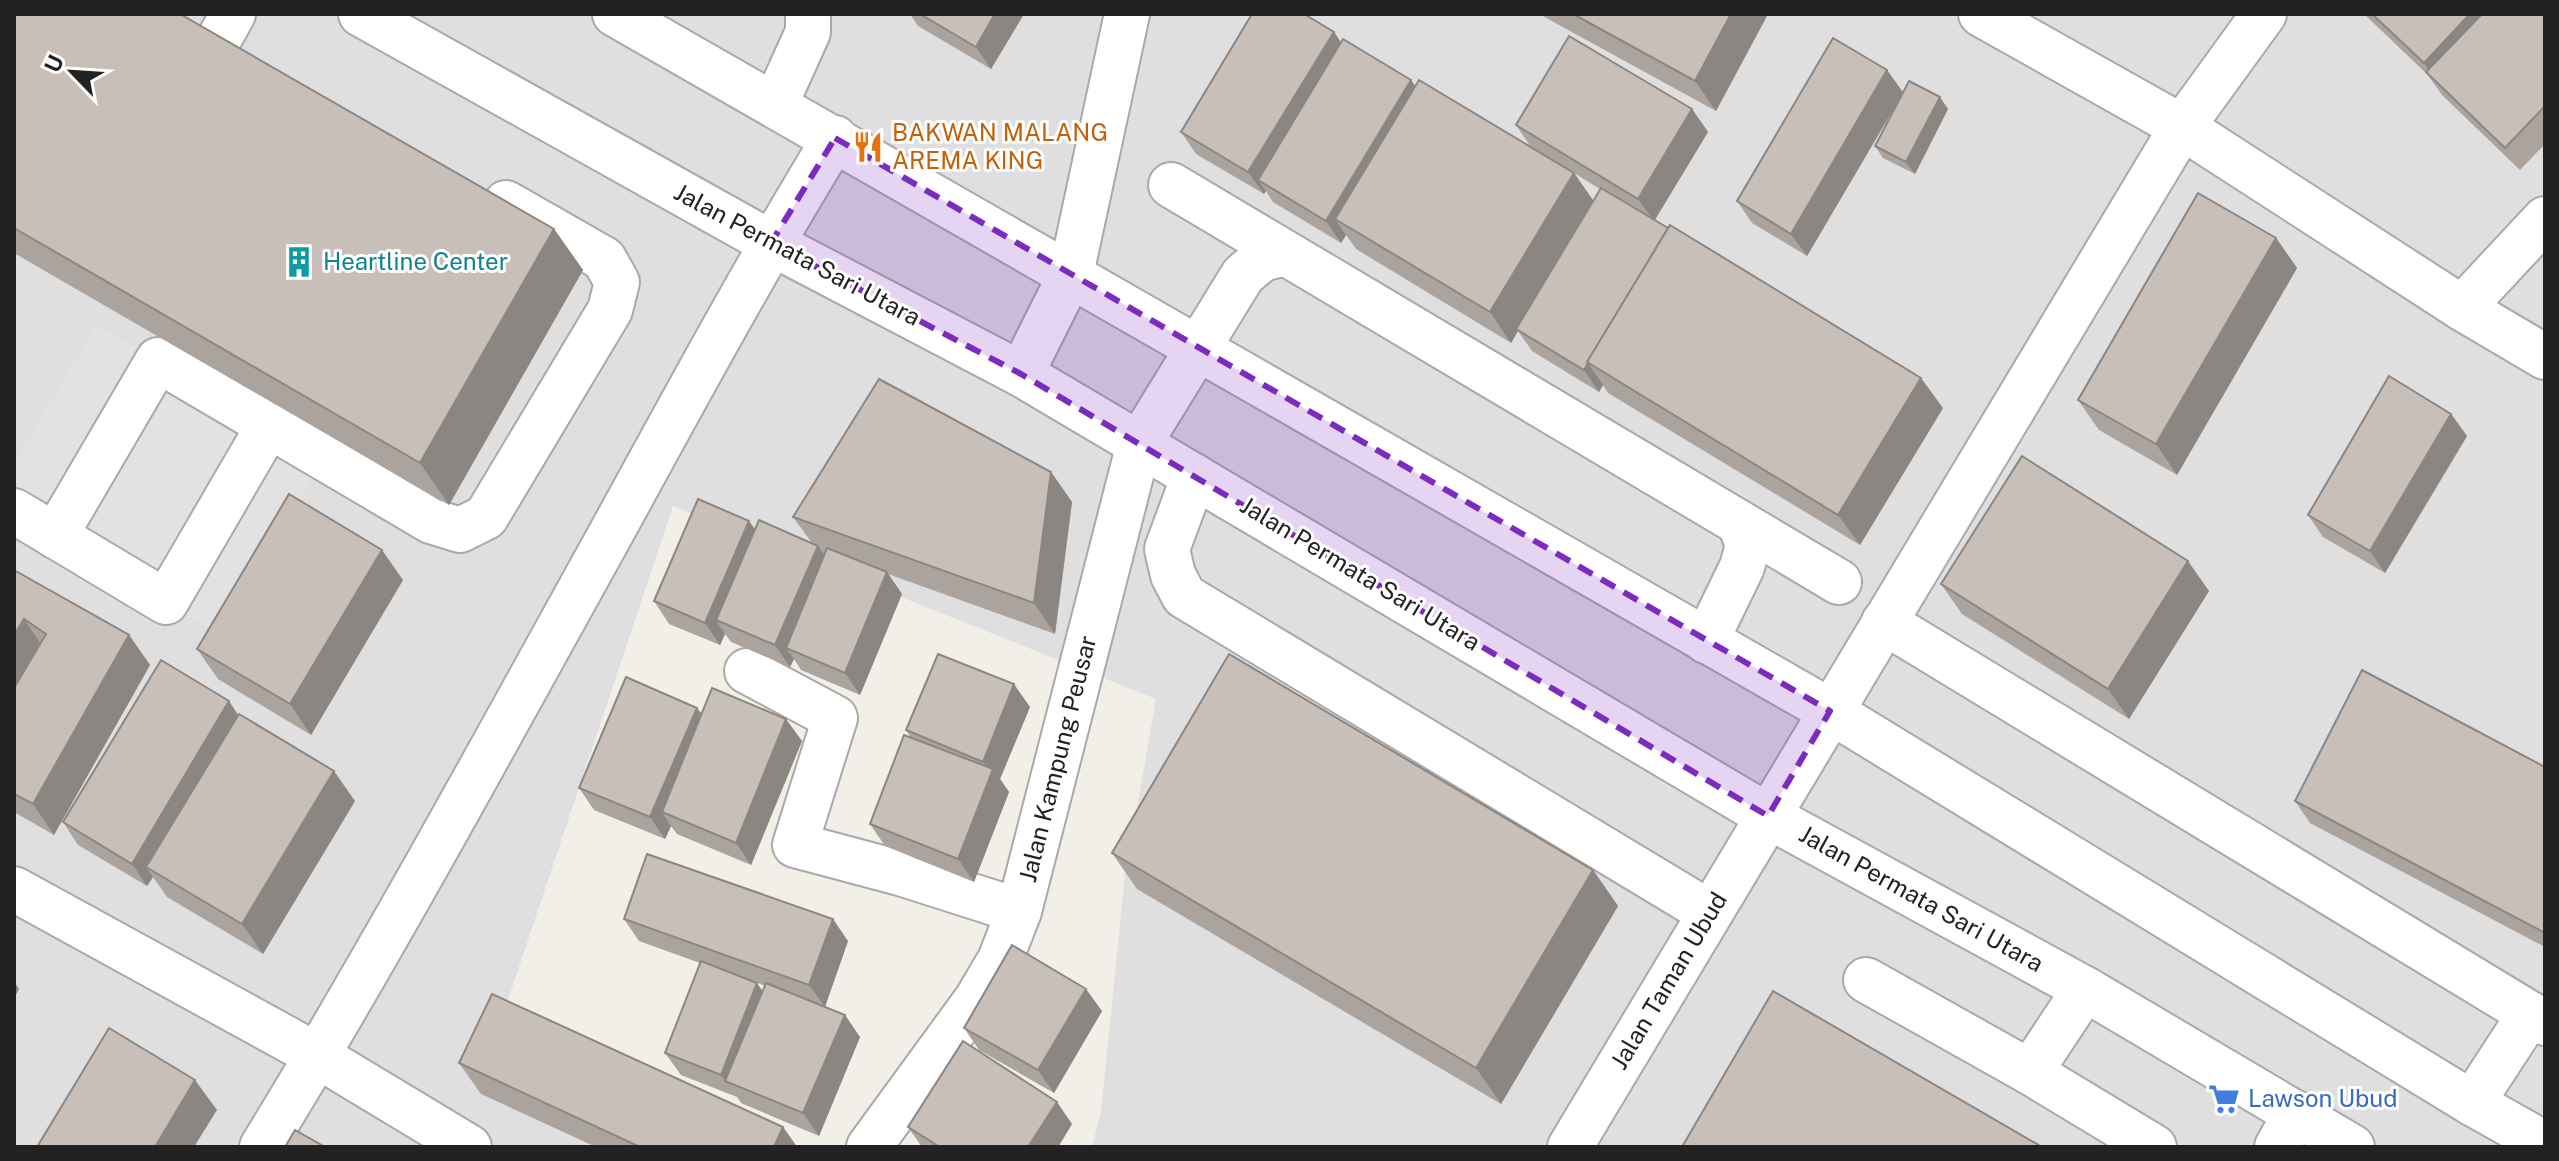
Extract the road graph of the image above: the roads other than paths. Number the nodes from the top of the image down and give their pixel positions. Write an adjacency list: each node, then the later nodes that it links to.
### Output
1 (361, 14): 15 (street, Jalan Permata Sari Utara)
2 (615, 14): 9 (street)
3 (808, 14): 9 (street)
4 (1127, 14): 17 (street)
5 (1981, 14): 10 (street)
6 (2264, 14): 10 (street, Jalan Taman Ubud)
7 (213, 24): 8 (street)
8 (259, 62)
9 (775, 105): 11 (street)
10 (2182, 127): 18 (street); 32 (street, Jalan Taman Ubud)
11 (835, 138): 15 (street); 17 (street)
12 (472, 184): 25 (street)
13 (1171, 185): 16 (street)
14 (2545, 219): 18 (street)
15 (771, 243): 24 (street, Jalan Permata Sari Utara); 43 (street)
16 (1285, 253): 20 (street, Jalan Kampung Peusar); 29 (street)
17 (1071, 274): 20 (street); 24 (street)
18 (2462, 308): 21 (street)
19 (203, 333): 23 (street)
20 (1197, 347): 26 (street, Jalan Kampung Peusar); 33 (street)
21 (2545, 357)
22 (301, 371): 25 (street)
23 (179, 373): 25 (street); 30 (street)
24 (1021, 374): 26 (street, Jalan Permata Sari Utara)
25 (268, 424): 30 (street)
26 (1139, 444): 27 (street, Jalan Permata Sari Utara); 38 (street, Jalan Kampung Peusar)
27 (1194, 476): 36 (street, Jalan Permata Sari Utara); 39 (street)
28 (14, 511): 30 (street)
29 (1740, 524): 31 (street); 33 (street)
30 (55, 536)
31 (1839, 582)
32 (1884, 622): 35 (street, Jalan Taman Ubud); 42 (street)
33 (1706, 641): 35 (street)
34 (747, 671): 38 (street)
35 (1830, 711): 36 (street, Jalan Taman Ubud); 45 (street)
36 (1768, 816): 39 (street, Jalan Taman Ubud); 41 (street, Jalan Permata Sari Utara)
37 (14, 889): 43 (street)
38 (1019, 911): 50 (street, Jalan Kampung Peusar)
39 (1710, 913): 51 (street, Jalan Taman Ubud)
40 (1866, 980): 44 (street)
41 (2085, 989): 44 (street); 46 (street, Jalan Permata Sari Utara)
42 (2538, 1019): 45 (street)
43 (318, 1056): 48 (street); 49 (street)
44 (2030, 1072): 52 (street)
45 (2472, 1103): 47 (street)
46 (2286, 1130): 53 (street, Jalan Permata Sari Utara)
47 (2545, 1144)
48 (262, 1147)
49 (469, 1147)
50 (869, 1147)
51 (1570, 1147)
52 (2154, 1147)
53 (2352, 1147)

